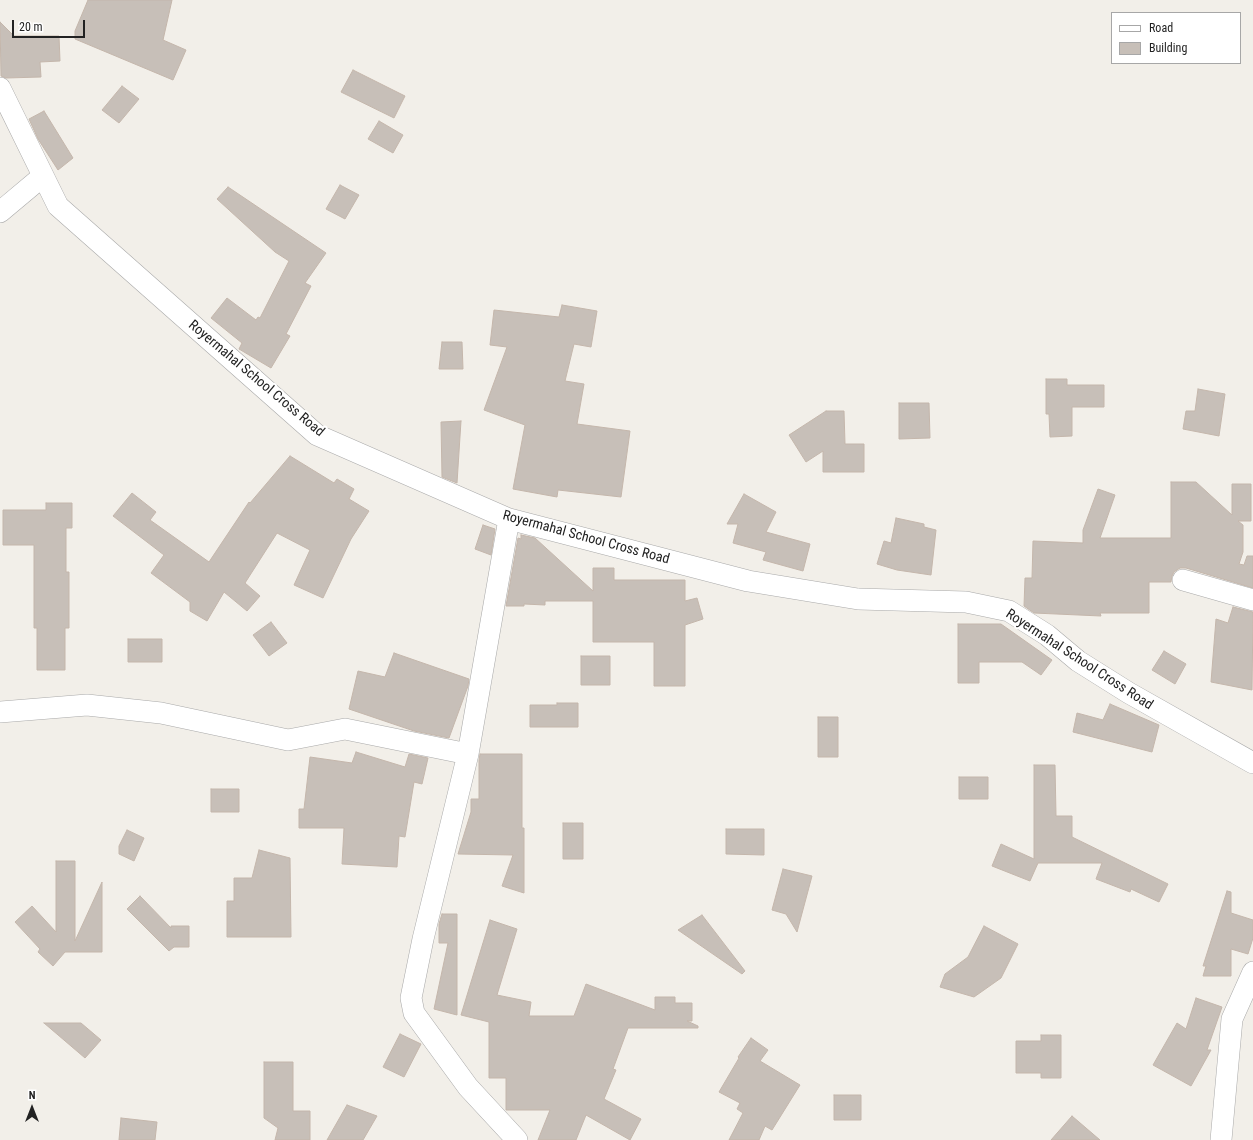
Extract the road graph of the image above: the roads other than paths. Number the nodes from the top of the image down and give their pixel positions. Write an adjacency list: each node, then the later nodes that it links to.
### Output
1 (0, 88): 2 (street, Royermahal School Cross Road)
2 (43, 176): 3 (street); 4 (street, Royermahal School Cross Road)
3 (0, 212)
4 (509, 519): 8 (street); 9 (street, Royermahal School Cross Road)
5 (1183, 580): 6 (street)
6 (1253, 600)
7 (0, 712): 8 (street)
8 (468, 754): 11 (street)
9 (1253, 763)
10 (1253, 972): 12 (street)
11 (517, 1140)
12 (1221, 1140)

